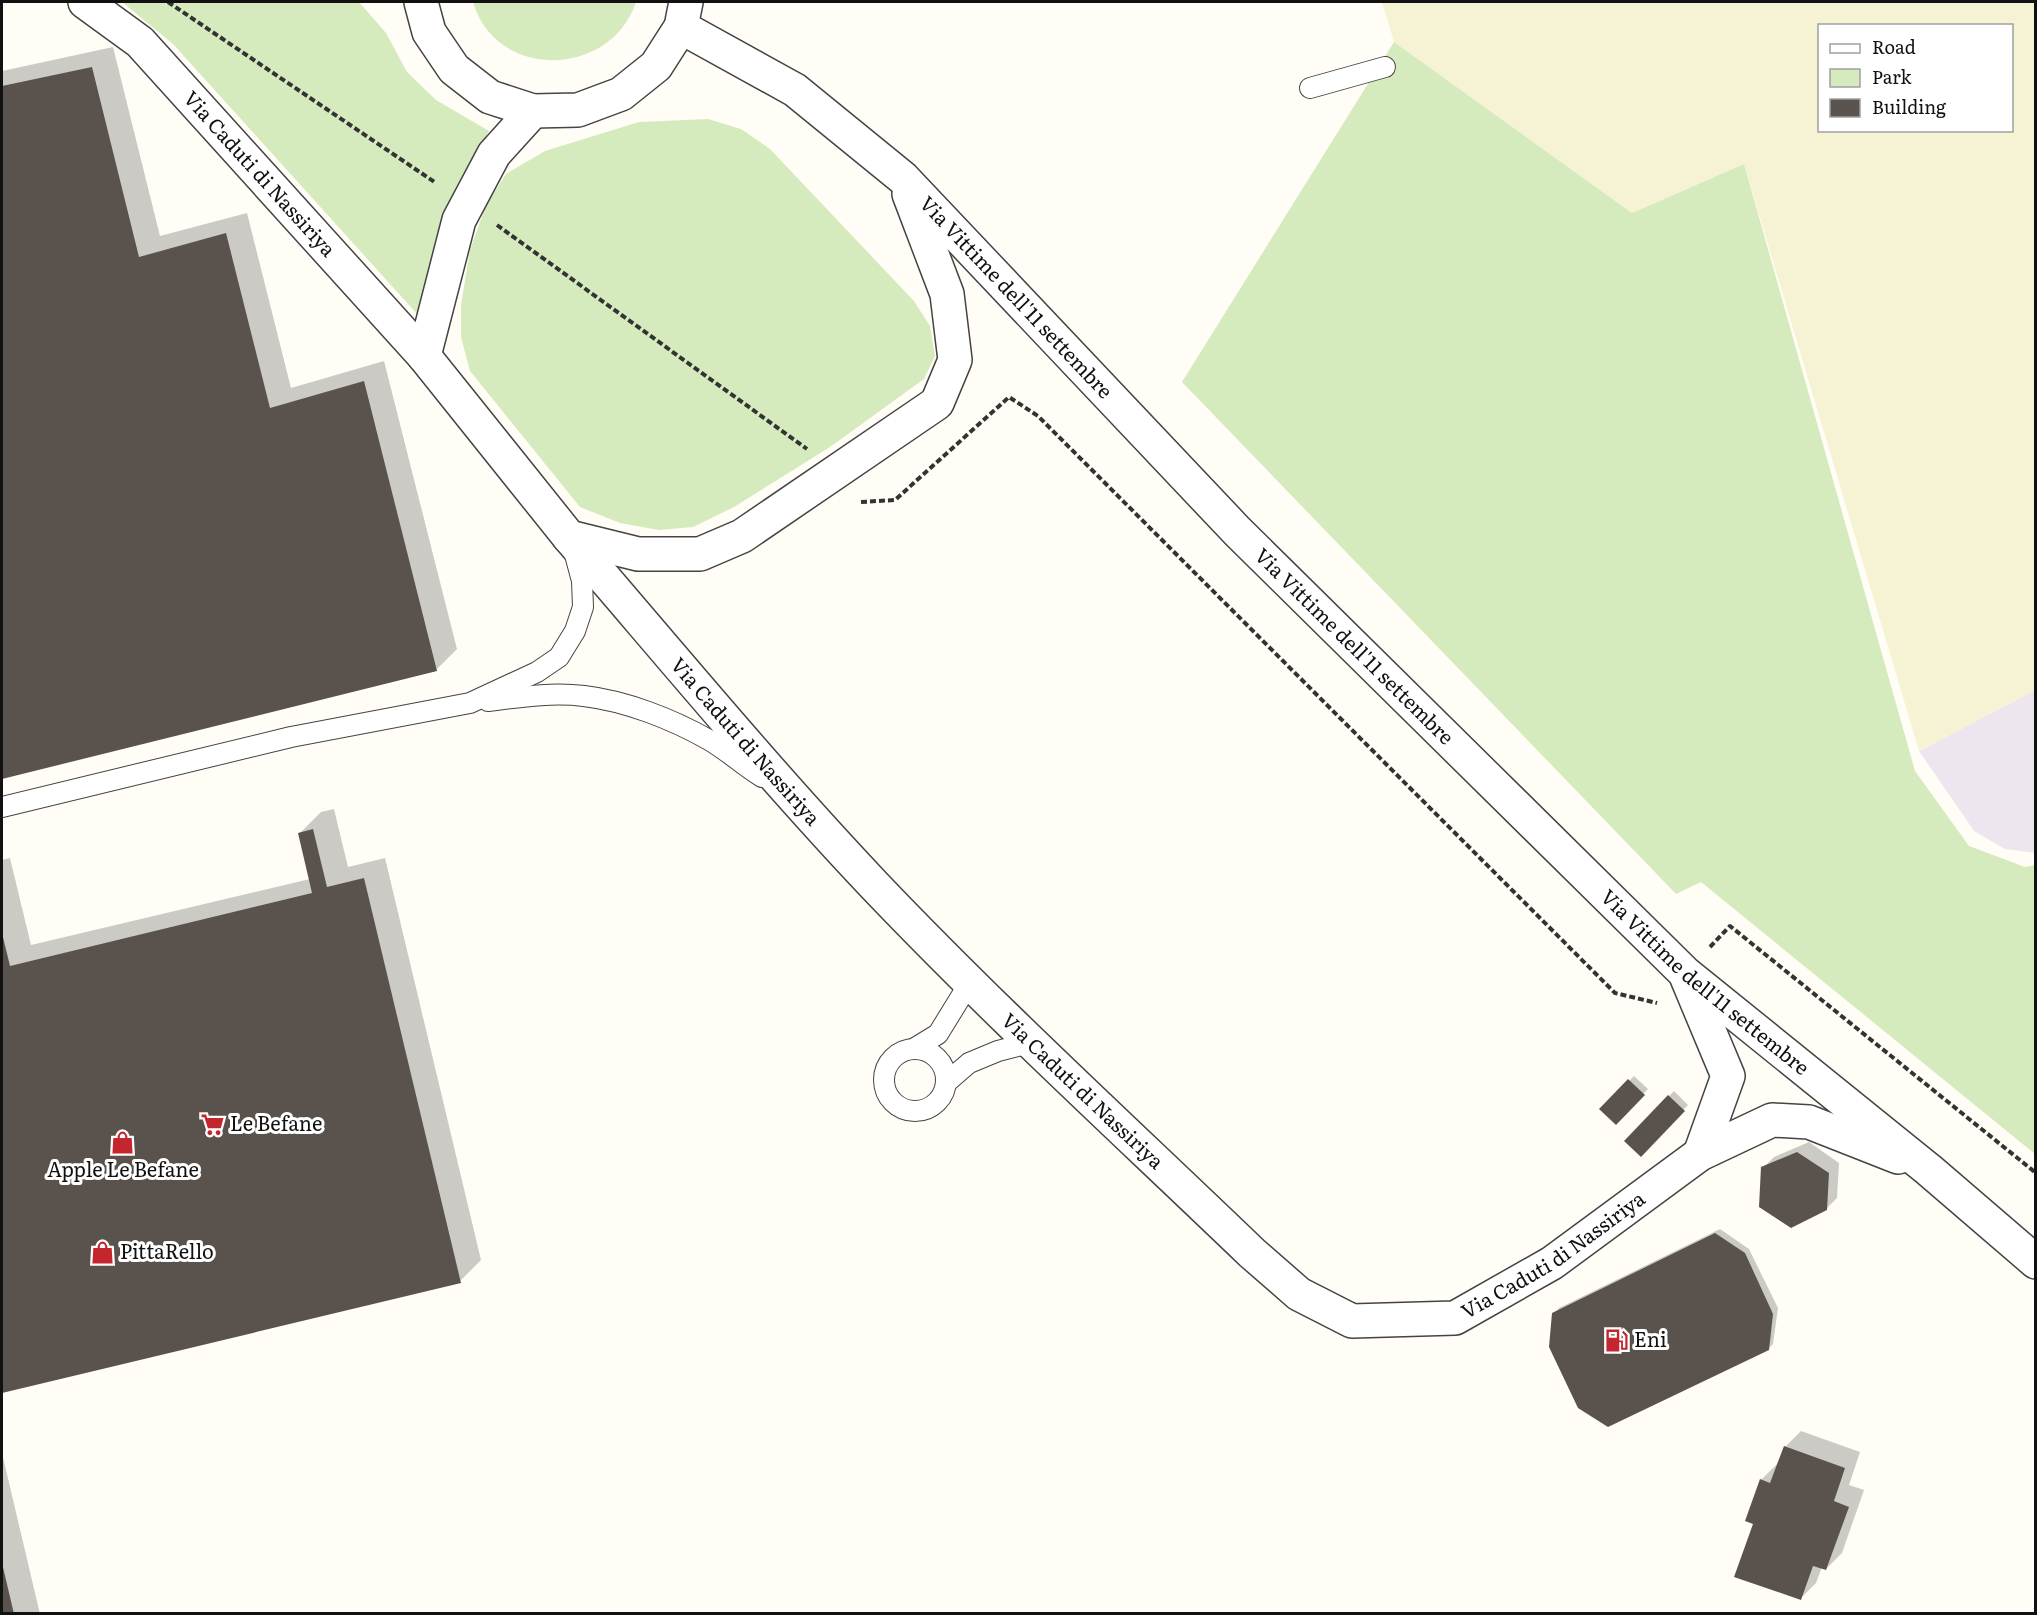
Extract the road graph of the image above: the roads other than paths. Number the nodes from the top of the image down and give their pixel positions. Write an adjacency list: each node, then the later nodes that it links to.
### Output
1 (85, 2): 8 (street, Via Caduti di Nassiriya)
2 (421, 2): 6 (street, Via Vittime dell'11 settembre)
3 (683, 14): 6 (street, Via Vittime dell'11 settembre); 7 (street, Via Vittime dell'11 settembre)
4 (1385, 67): 5 (lane)
5 (1310, 87)
6 (533, 111): 8 (street)
7 (903, 178): 9 (street); 13 (street, Via Vittime dell'11 settembre)
8 (424, 356): 9 (street, Via Caduti di Nassiriya)
9 (569, 537): 10 (lane); 11 (street, Via Caduti di Nassiriya)
10 (470, 703): 11 (lane); 12 (lane)
11 (793, 797): 14 (street, Via Caduti di Nassiriya)
12 (2, 807)
13 (1685, 973): 18 (street); 19 (street, Via Vittime dell'11 settembre)
14 (970, 982): 15 (street, Via Caduti di Nassiriya); 16 (lane)
15 (1033, 1042): 17 (lane); 18 (street, Via Caduti di Nassiriya)
16 (915, 1048): 17 (lane); 17 (lane)
17 (947, 1082)
18 (1700, 1154): 19 (street, Via Caduti di Nassiriya)
19 (1929, 1170): 20 (street, Via Vittime dell'11 settembre)
20 (2036, 1262)

